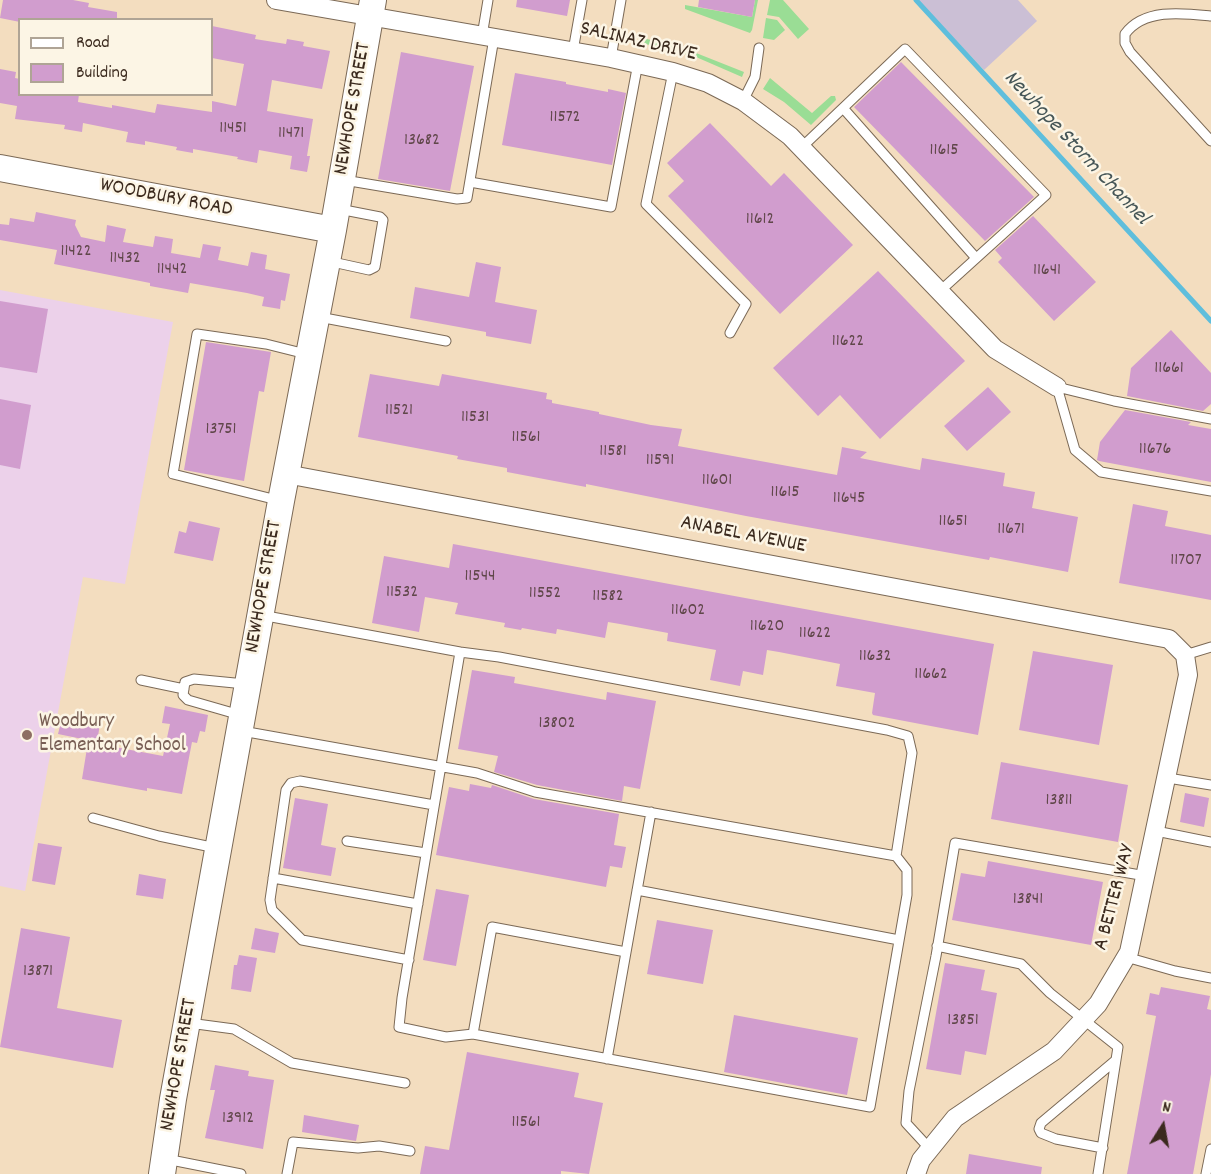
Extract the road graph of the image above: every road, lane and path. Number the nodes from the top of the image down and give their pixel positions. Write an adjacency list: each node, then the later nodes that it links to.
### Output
1 (276, 0): 5 (street, SALINAZ DRIVE)
2 (488, 0): 7 (lane)
3 (582, 0): 9 (lane)
4 (621, 0): 10 (lane)
5 (372, 8): 7 (street, SALINAZ DRIVE); 18 (street, NEWHOPE STREET)
6 (1211, 16): 15 (lane)
7 (488, 37): 9 (street, SALINAZ DRIVE); 19 (lane)
8 (759, 48): 13 (lane)
9 (573, 51): 10 (street, SALINAZ DRIVE)
10 (611, 58): 11 (street, SALINAZ DRIVE)
11 (638, 63): 12 (street, SALINAZ DRIVE); 19 (lane)
12 (673, 72): 13 (street, SALINAZ DRIVE); 25 (lane)
13 (743, 101): 16 (street, SALINAZ DRIVE)
14 (843, 108): 16 (lane); 21 (lane); 21 (lane)
15 (1211, 141)
16 (802, 147): 23 (street, SALINAZ DRIVE)
17 (0, 168): 20 (street, WOODBURY ROAD)
18 (342, 180): 19 (lane); 20 (street, NEWHOPE STREET)
19 (470, 182)
20 (335, 220): 22 (street, NEWHOPE STREET); 22 (lane)
21 (976, 258): 23 (lane)
22 (327, 261): 24 (street, NEWHOPE STREET)
23 (940, 291): 28 (street, SALINAZ DRIVE)
24 (316, 316): 26 (lane); 27 (street, NEWHOPE STREET)
25 (730, 333)
26 (446, 341)
27 (309, 355): 30 (street, NEWHOPE STREET); 32 (lane)
28 (1057, 387): 29 (lane); 31 (lane)
29 (1211, 419)
30 (286, 474): 32 (street, NEWHOPE STREET); 36 (street, ANABEL AVENUE)
31 (1211, 491)
32 (281, 501): 33 (street, NEWHOPE STREET)
33 (261, 614): 35 (lane); 38 (street, NEWHOPE STREET)
34 (1211, 647): 36 (lane)
35 (460, 651): 41 (lane); 52 (lane)
36 (1185, 655): 42 (street, A BETTER WAY)
37 (141, 680): 39 (lane)
38 (248, 684): 39 (lane); 40 (street, NEWHOPE STREET)
39 (184, 689): 40 (lane)
40 (241, 723): 41 (lane); 50 (street, NEWHOPE STREET)
41 (440, 767): 44 (lane); 45 (lane)
42 (1167, 778): 43 (lane); 47 (street, A BETTER WAY)
43 (1211, 785)
44 (434, 805): 51 (lane); 54 (lane)
45 (651, 812): 52 (lane); 55 (lane)
46 (93, 818): 50 (lane)
47 (1156, 831): 49 (lane); 53 (street, A BETTER WAY)
48 (347, 840): 51 (lane)
49 (1211, 842)
50 (218, 849): 64 (street, NEWHOPE STREET)
51 (426, 854): 56 (lane)
52 (896, 856): 57 (lane)
53 (1146, 876): 58 (lane); 60 (street, A BETTER WAY)
54 (273, 878): 56 (lane); 61 (lane)
55 (637, 890): 57 (lane); 59 (lane)
56 (418, 904): 61 (lane)
57 (899, 940): 66 (lane)
58 (937, 946): 63 (lane); 70 (lane)
59 (626, 952): 65 (lane); 66 (lane)
60 (1126, 957): 62 (lane); 63 (street, A BETTER WAY)
61 (409, 960): 65 (lane)
62 (1211, 978)
63 (1083, 1020): 67 (lane); 70 (street, A BETTER WAY)
64 (187, 1023): 68 (lane); 73 (street, NEWHOPE STREET)
65 (473, 1034): 66 (lane)
66 (607, 1059)
67 (1116, 1060): 69 (lane); 69 (lane)
68 (405, 1083)
69 (1102, 1148): 77 (lane)
70 (930, 1149): 76 (street, A BETTER WAY)
71 (1211, 1149): 78 (lane)
72 (410, 1150): 75 (lane)
73 (163, 1166): 74 (lane)
74 (241, 1174)
75 (287, 1174)
76 (916, 1174)
77 (1098, 1174)
78 (1206, 1174)

